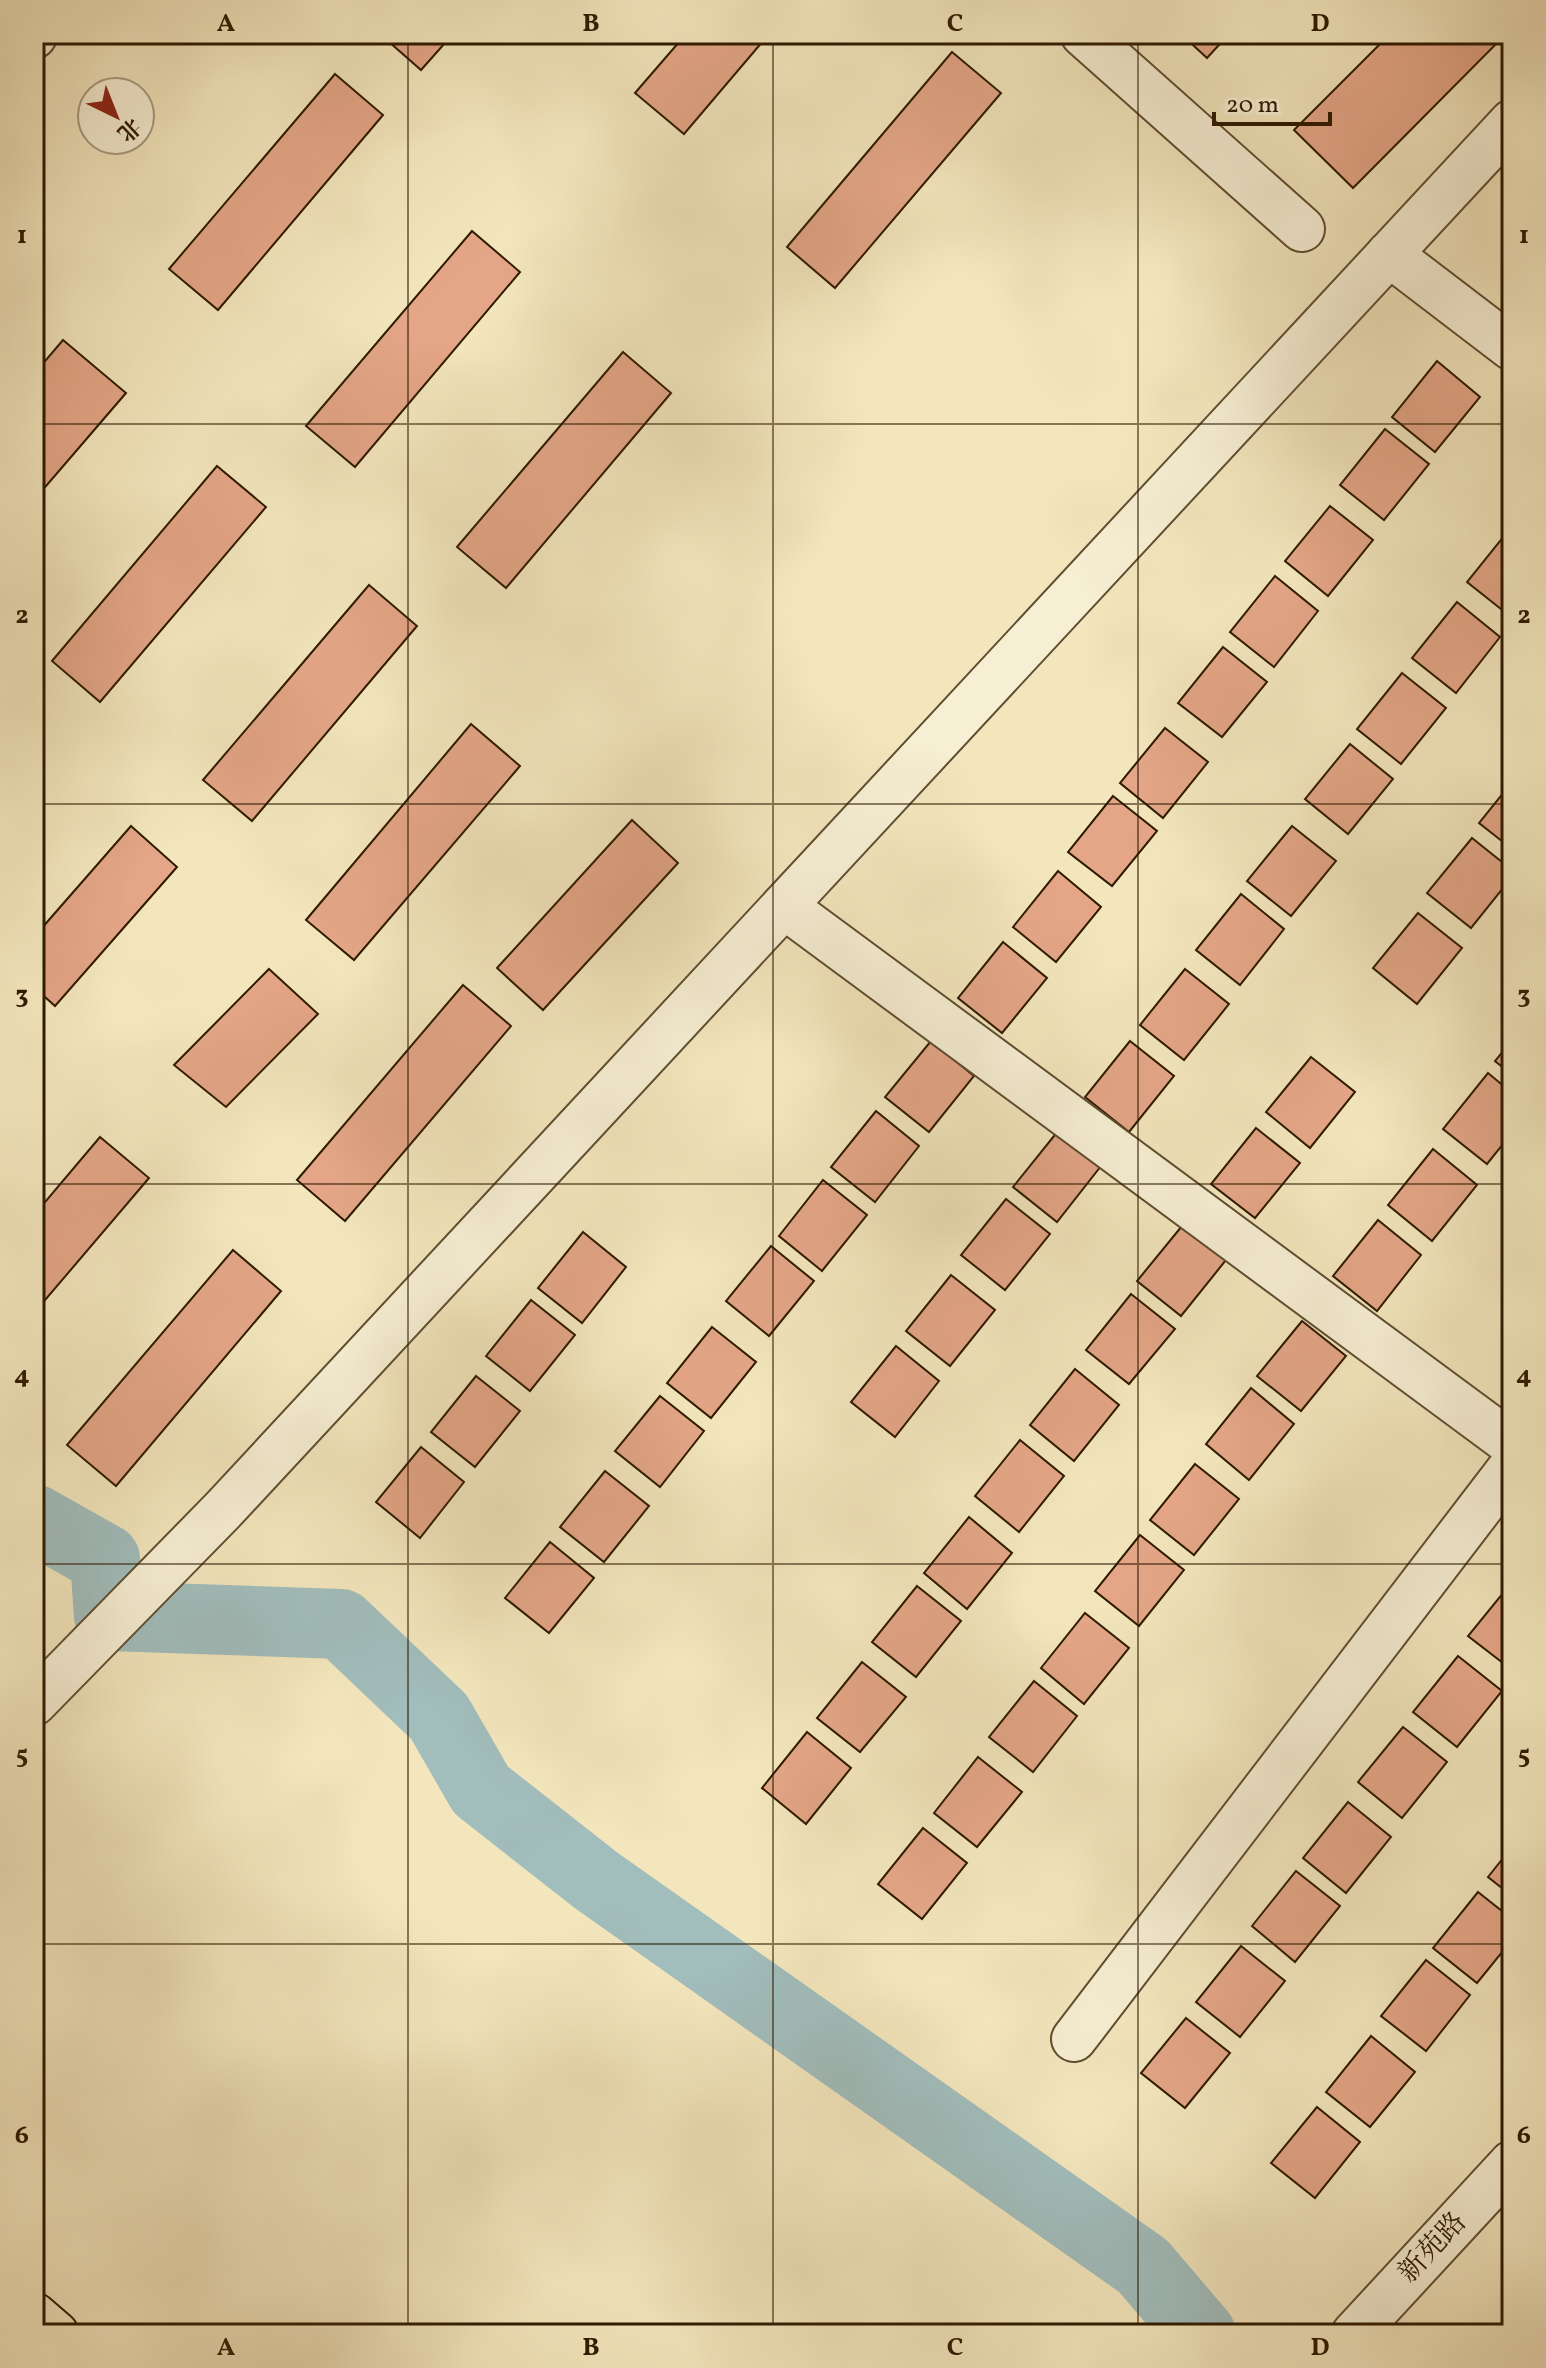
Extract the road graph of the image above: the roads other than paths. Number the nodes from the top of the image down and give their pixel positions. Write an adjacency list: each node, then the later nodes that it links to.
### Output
1 (1083, 34): 3 (street)
2 (1512, 122): 4 (street)
3 (1302, 229)
4 (1389, 254): 5 (street); 6 (street)
5 (1512, 348)
6 (784, 906): 7 (street); 9 (street)
7 (1512, 1444)
8 (1512, 1466): 10 (street)
9 (34, 1703)
10 (1074, 2039)
11 (1512, 2163): 13 (street, 新苑路)
12 (34, 2315): 14 (main road)
13 (1364, 2324)
14 (56, 2334)

